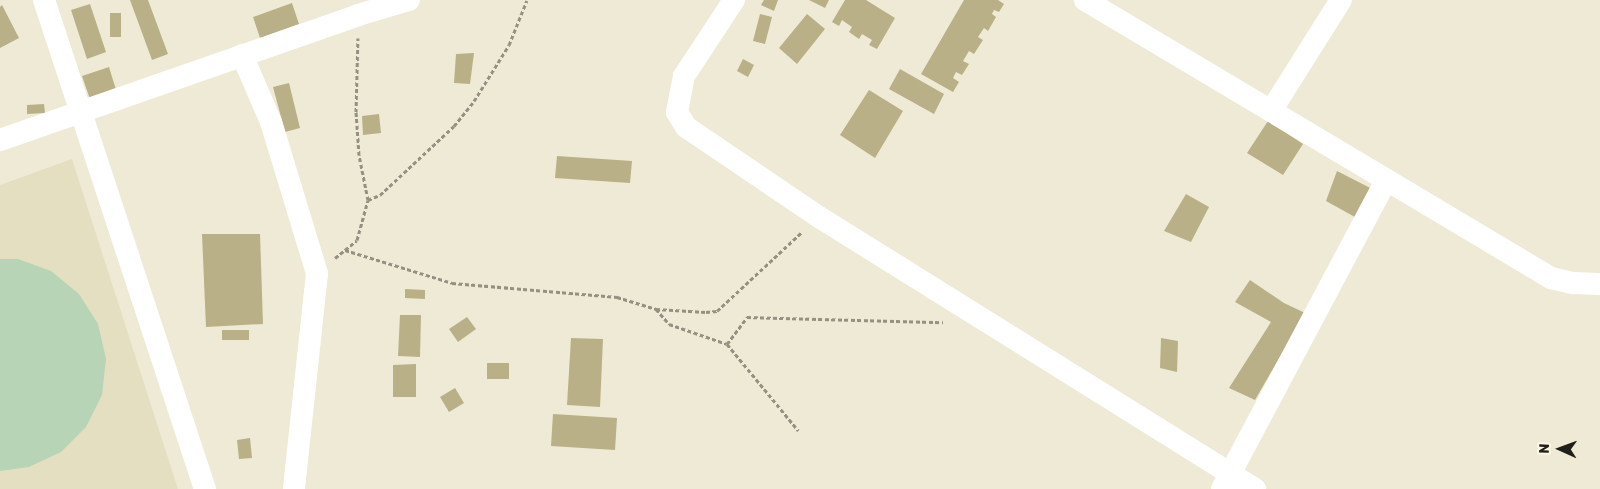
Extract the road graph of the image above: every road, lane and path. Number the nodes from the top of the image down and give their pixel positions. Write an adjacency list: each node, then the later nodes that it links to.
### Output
1 (44, 0): 9 (street)
2 (409, 0): 7 (street)
3 (528, 0): 13 (path)
4 (734, 0): 14 (street)
5 (1085, 0): 10 (street)
6 (1341, 0): 10 (street)
7 (358, 15): 8 (street); 13 (path)
8 (242, 55): 9 (street); 16 (street)
9 (80, 112): 11 (street); 23 (street)
10 (1271, 112): 12 (street)
11 (0, 140)
12 (1386, 180): 17 (street); 22 (street)
13 (368, 200): 15 (path)
14 (819, 217): 18 (path); 22 (street)
15 (345, 250): 16 (path); 18 (path)
16 (317, 273): 24 (street)
17 (1600, 284)
18 (656, 309): 20 (path)
19 (950, 322): 20 (path)
20 (727, 344): 21 (path)
21 (798, 430)
22 (1226, 481): 25 (street)
23 (205, 489)
24 (294, 489)
25 (1255, 489)

